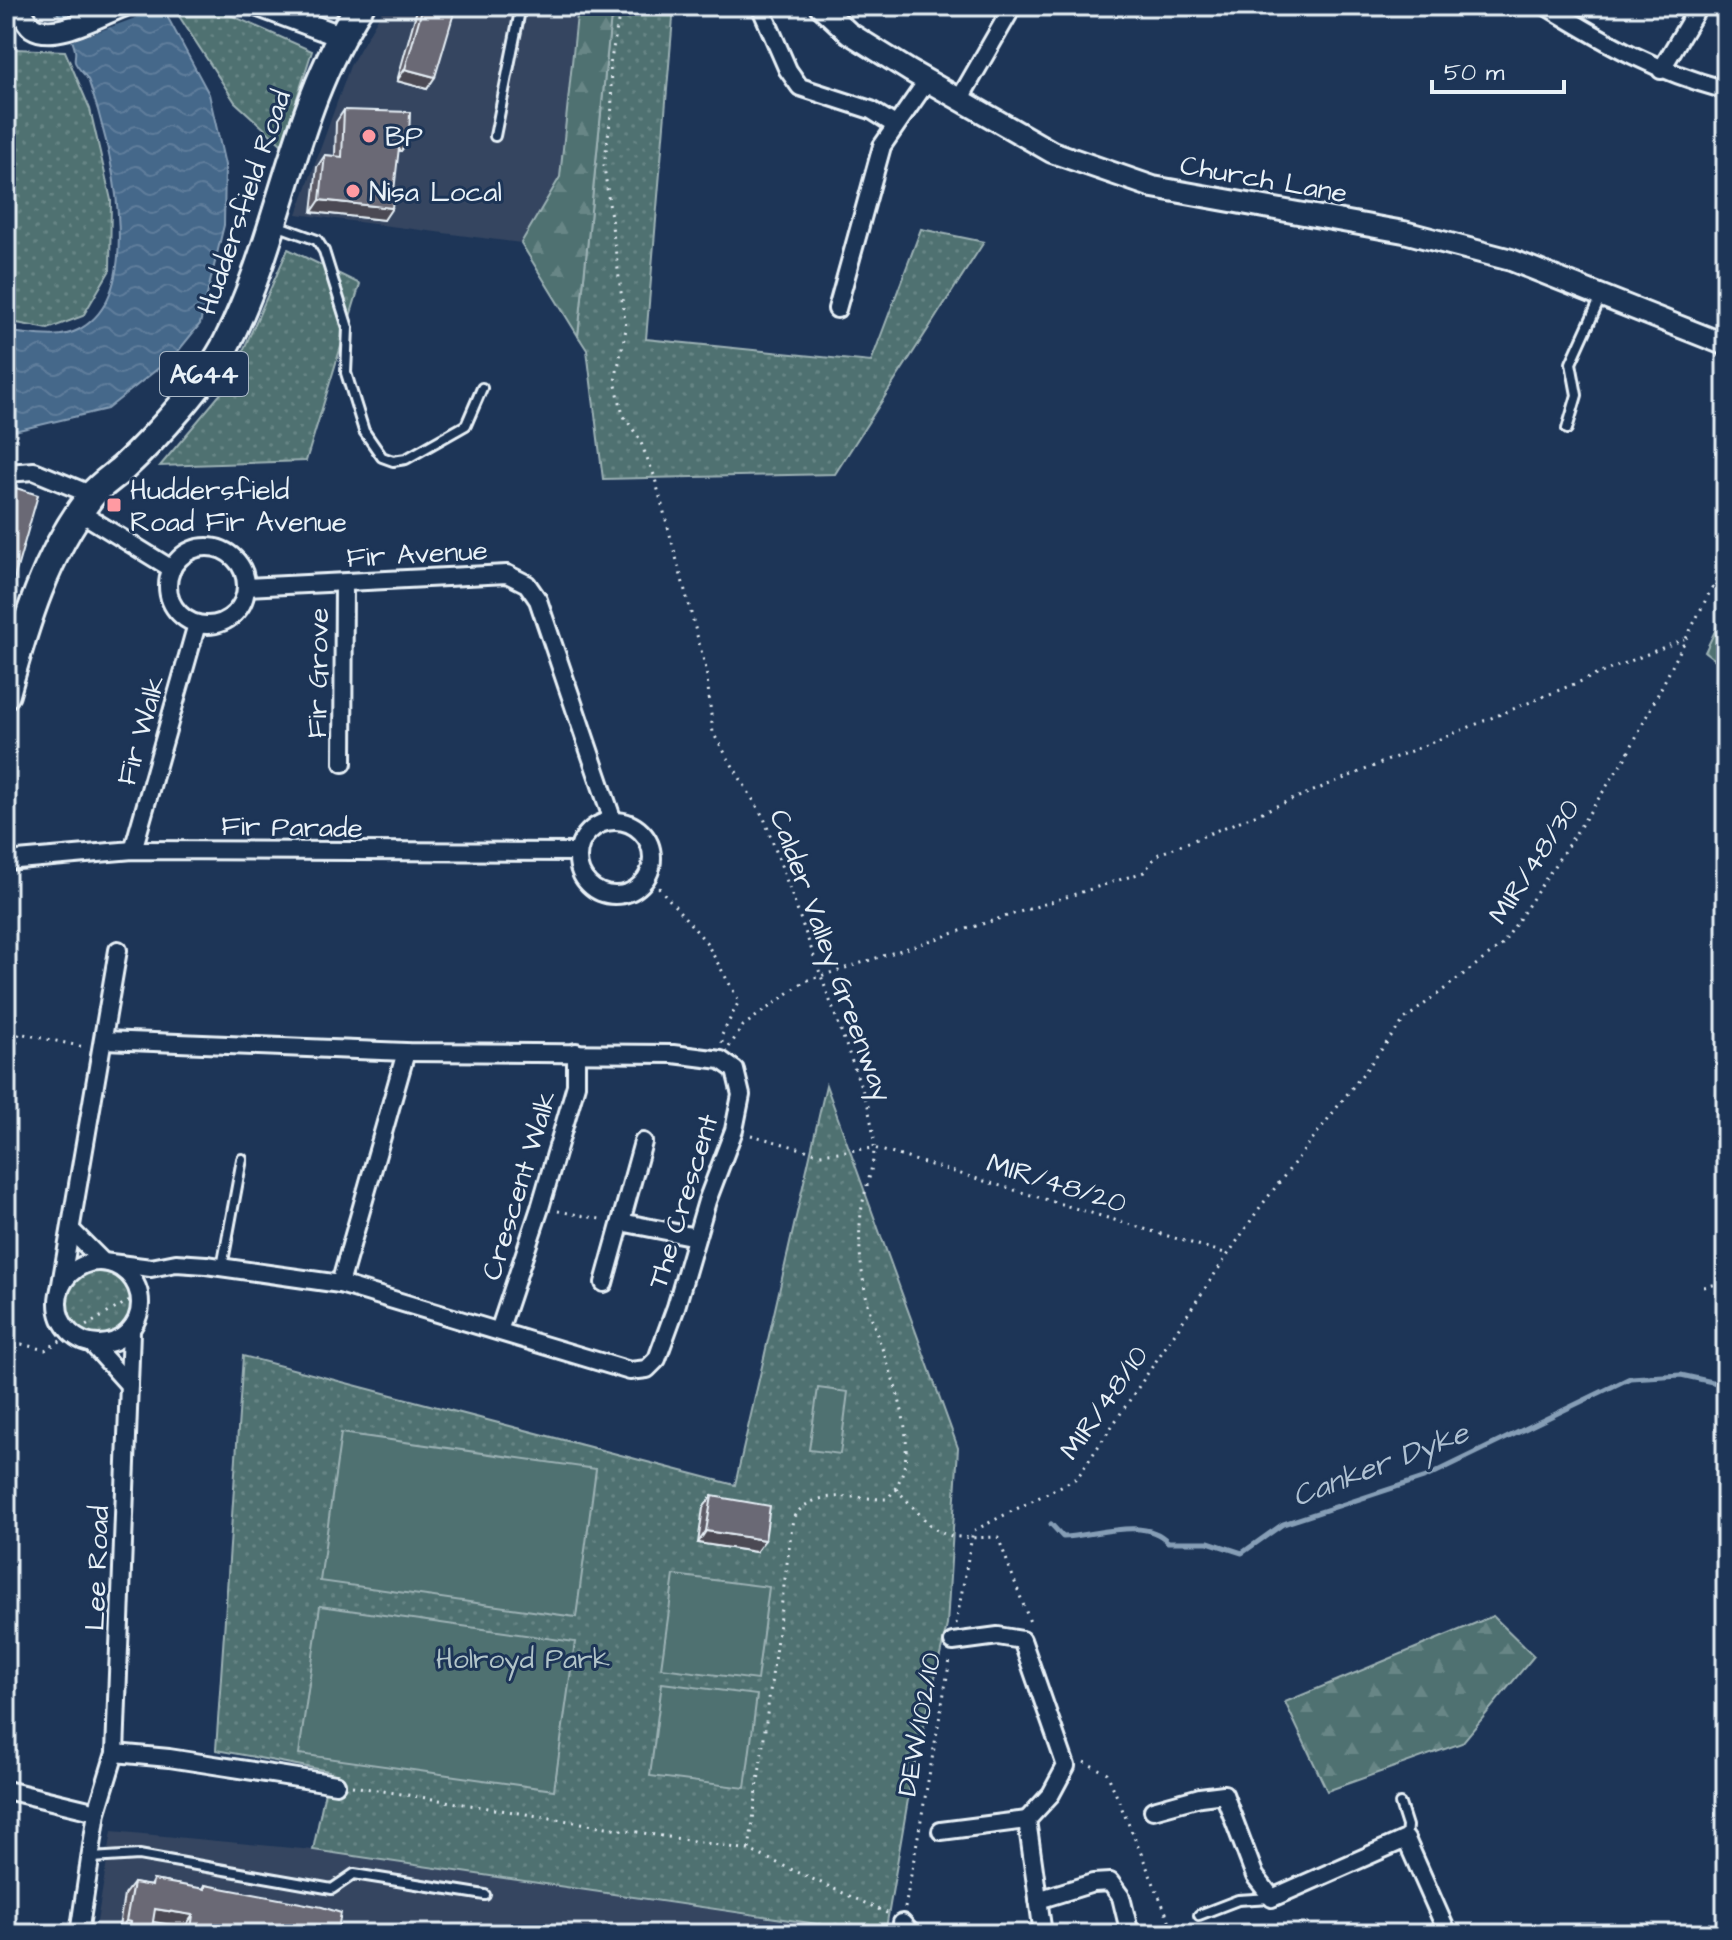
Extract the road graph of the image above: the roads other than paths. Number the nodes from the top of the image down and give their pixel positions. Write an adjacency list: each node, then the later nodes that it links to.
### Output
1 (18, 6): 2 (street)
2 (123, 6)
3 (259, 6): 10 (street)
4 (521, 6): 16 (lane)
5 (760, 6): 15 (street)
6 (820, 6): 12 (street, Church Lane)
7 (1013, 6): 14 (street)
8 (1546, 6): 11 (street)
9 (1699, 6): 11 (street)
10 (348, 20): 17 (highway, Huddersfield Road / A644)
11 (1661, 70): 13 (street)
12 (927, 81): 14 (street, Church Lane); 15 (street)
13 (1726, 90)
14 (959, 100): 18 (street, Church Lane)
15 (895, 125): 19 (street)
16 (495, 136)
17 (271, 224): 21 (lane); 24 (highway, Huddersfield Road / A644)
18 (1602, 296): 20 (street, Church Lane); 22 (lane)
19 (837, 309)
20 (1726, 345)
21 (482, 388)
22 (1567, 429)
23 (6, 473): 24 (street)
24 (86, 504): 25 (street); 29 (highway, Huddersfield Road / A644)
25 (172, 569): 27 (street); 28 (street)
26 (344, 583): 27 (street, Fir Avenue); 30 (street, Fir Grove); 31 (street, Fir Avenue)
27 (246, 587): 28 (street)
28 (197, 624): 32 (street, Fir Walk)
29 (6, 694)
30 (343, 763)
31 (613, 821): 33 (street); 33 (street)
32 (133, 850): 33 (street, Fir Parade); 34 (street, Fir Parade)
33 (578, 852)
34 (6, 861)
35 (118, 950): 36 (street)
36 (103, 1045): 37 (street); 42 (street)
37 (406, 1052): 38 (street); 48 (street)
38 (576, 1052): 43 (street, The Crescent); 52 (street, Crescent Walk)
39 (643, 1142): 41 (street)
40 (242, 1159): 45 (lane)
41 (621, 1222): 43 (street); 47 (street)
42 (71, 1230): 44 (street); 50 (street)
43 (696, 1237): 52 (street, The Crescent)
44 (103, 1262): 46 (street, The Crescent); 49 (street); 50 (street)
45 (222, 1267): 46 (street, The Crescent); 48 (street, The Crescent)
46 (151, 1268): 49 (street)
47 (604, 1283)
48 (340, 1284): 52 (street, The Crescent)
49 (137, 1288): 51 (street, Lee Road)
50 (60, 1290): 53 (street)
51 (131, 1331): 53 (street); 54 (street, Lee Road)
52 (499, 1331)
53 (92, 1344): 54 (street)
54 (129, 1385): 56 (street, Lee Road)
55 (953, 1642): 62 (street)
56 (115, 1753): 57 (street); 61 (street, Lee Road)
57 (336, 1784)
58 (6, 1790): 61 (street)
59 (1400, 1804): 64 (lane)
60 (1153, 1810): 67 (street)
61 (97, 1812): 65 (street, Lee Road)
62 (1027, 1820): 63 (street); 68 (street)
63 (941, 1831)
64 (1406, 1839): 67 (street); 73 (street)
65 (91, 1858): 66 (lane); 70 (street, Lee Road)
66 (485, 1895)
67 (1272, 1898): 69 (lane)
68 (1038, 1900): 71 (street); 72 (street)
69 (1199, 1915)
70 (79, 1934)
71 (1043, 1934)
72 (1130, 1934)
73 (1448, 1934)

